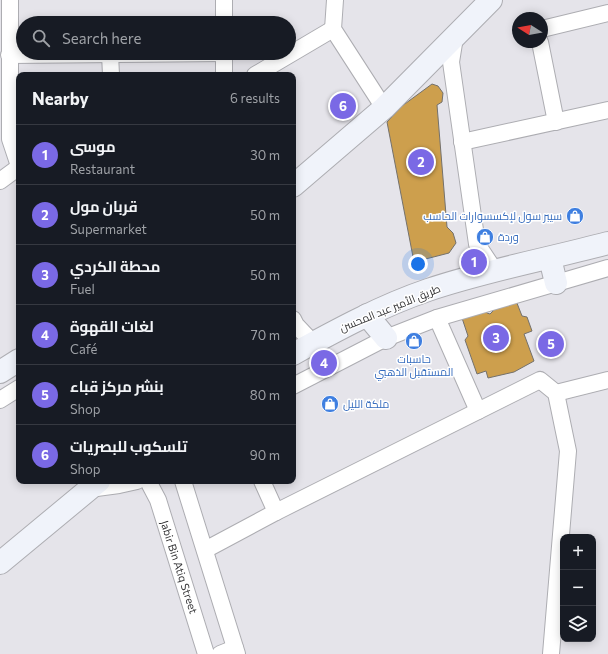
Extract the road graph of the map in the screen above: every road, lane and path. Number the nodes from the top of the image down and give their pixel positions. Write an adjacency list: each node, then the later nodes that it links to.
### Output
1 (10, 0): 12 (street)
2 (224, 0): 6 (street)
3 (335, 0): 8 (street)
4 (491, 0): 9 (main road)
5 (608, 13): 7 (street)
6 (224, 16)
7 (548, 28)
8 (333, 29): 11 (street); 20 (street)
9 (455, 36): 20 (main road); 23 (street)
10 (541, 48): 22 (street)
11 (296, 51)
12 (9, 54): 13 (street); 24 (street)
13 (16, 54)
14 (110, 60): 17 (street)
15 (224, 60): 18 (street)
16 (280, 60): 19 (street)
17 (111, 72)
18 (224, 72)
19 (260, 72)
20 (384, 108): 27 (main road)
21 (608, 110): 22 (street)
22 (556, 122): 23 (street)
23 (462, 142): 31 (street)
24 (16, 157)
25 (16, 168): 26 (street)
26 (0, 181)
27 (296, 183)
28 (608, 243): 29 (main road, طريق الأمير عبد المحسن)
29 (550, 258): 31 (main road, طريق الأمير عبد المحسن); 32 (main road)
30 (608, 268): 32 (street)
31 (495, 271): 33 (main road, طريق الأمير عبد المحسن)
32 (556, 283): 34 (street)
33 (367, 315): 36 (main road); 37 (main road, طريق الأمير عبد المحسن)
34 (437, 318): 36 (street); 46 (street)
35 (296, 325): 37 (street)
36 (386, 338): 42 (street)
37 (313, 343): 38 (main road, طريق الأمير عبد المحسن)
38 (296, 352)
39 (16, 362): 40 (main road)
40 (0, 372)
41 (608, 380): 44 (street)
42 (296, 384)
43 (16, 390): 45 (street)
44 (556, 393): 46 (street); 58 (street)
45 (0, 400)
46 (478, 412): 52 (street)
47 (126, 484): 51 (street)
48 (150, 484): 56 (street, Jabir Bin Atiq Street)
49 (184, 484): 53 (street)
50 (263, 484): 52 (street)
51 (94, 485): 54 (main road)
52 (276, 512): 53 (street)
53 (205, 550): 55 (street)
54 (0, 563)
55 (236, 651): 57 (street)
56 (206, 654)
57 (220, 654)
58 (551, 654)

